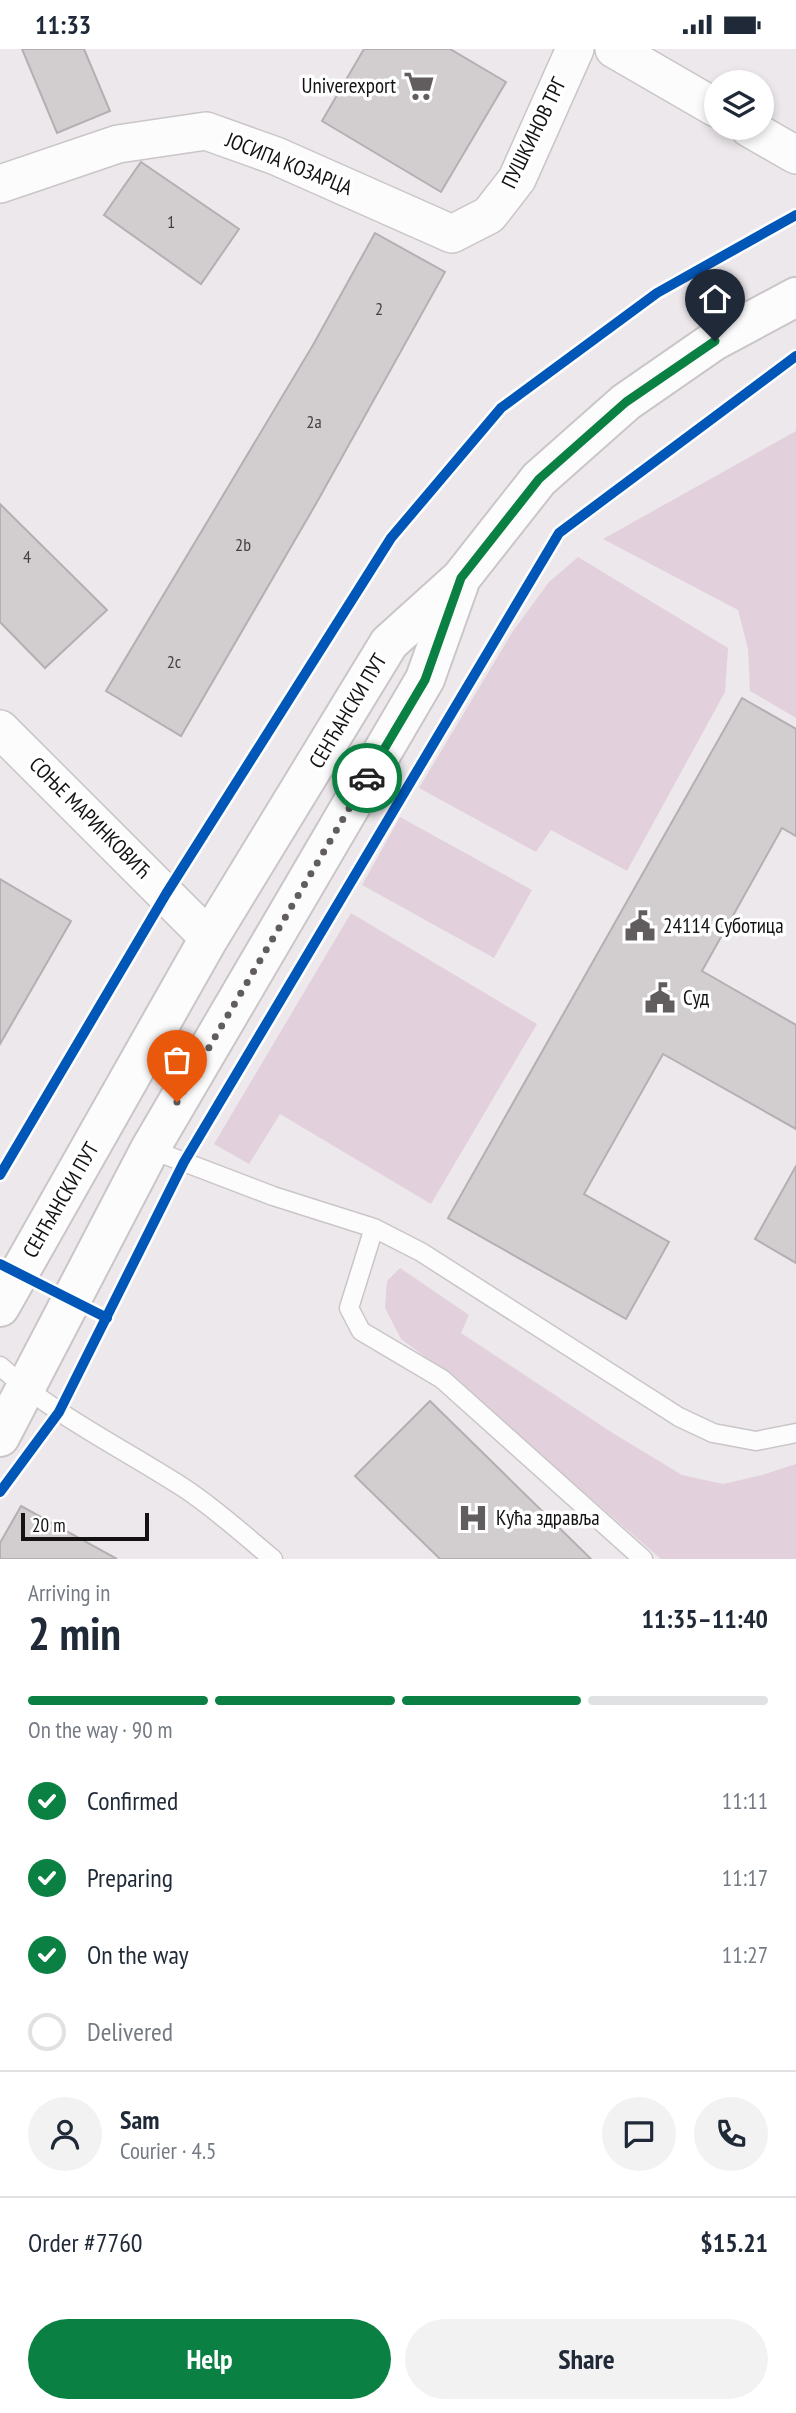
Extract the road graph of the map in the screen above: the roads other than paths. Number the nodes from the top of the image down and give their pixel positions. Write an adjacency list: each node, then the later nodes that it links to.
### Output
1 (575, 49): 7 (street, ПУШКИНОВ ТРГ)
2 (614, 49): 3 (street)
3 (704, 101)
4 (770, 140): 5 (street)
5 (796, 155)
6 (0, 184): 7 (street, ЈОСИПА КОЗАРЦА)
7 (452, 234)
8 (796, 297): 9 (main road)
9 (461, 578): 11 (main road, СЕНЋАНСКИ ПУТ); 12 (main road)
10 (0, 729): 11 (street, СОЊЕ МАРИНКОВИЋ)
11 (209, 938): 14 (main road, СЕНЋАНСКИ ПУТ)
12 (150, 1149): 13 (lane); 15 (main road)
13 (374, 1228): 16 (lane); 19 (lane)
14 (0, 1307)
15 (13, 1378): 17 (main road); 18 (lane)
16 (796, 1433)
17 (0, 1437)
18 (273, 1559)
19 (643, 1559)

